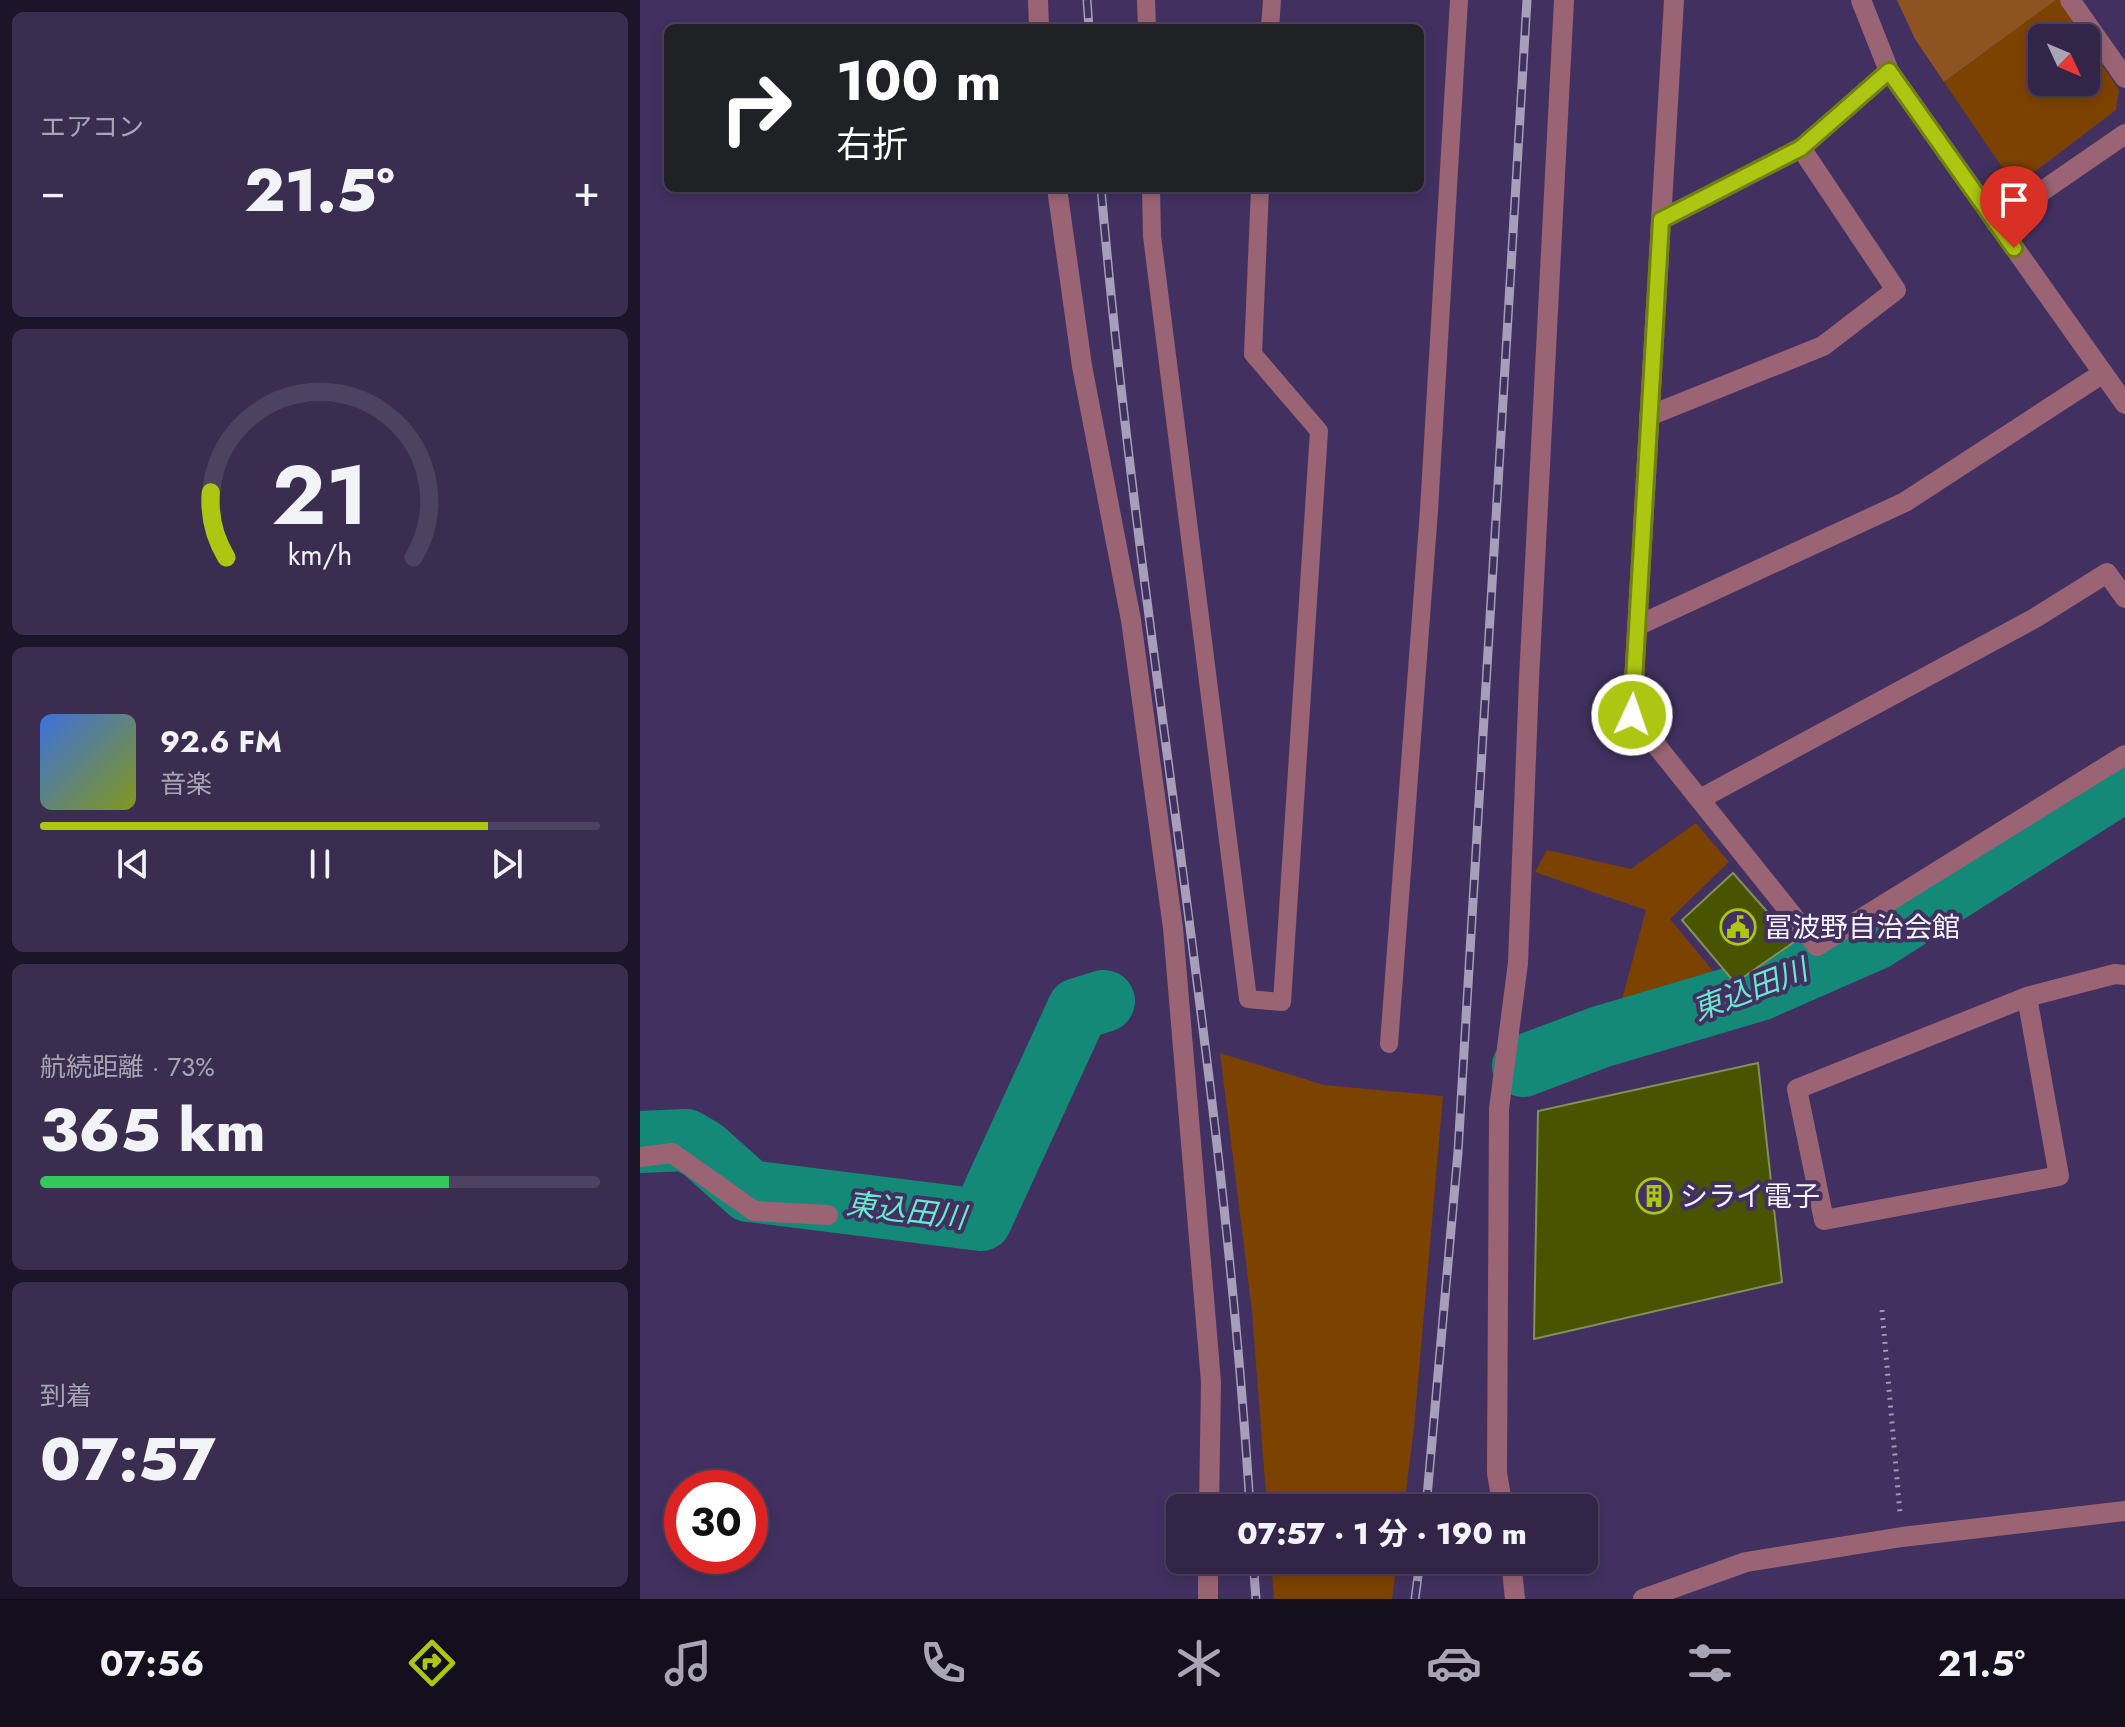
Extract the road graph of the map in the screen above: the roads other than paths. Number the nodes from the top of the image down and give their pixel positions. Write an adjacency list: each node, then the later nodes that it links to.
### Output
1 (1038, 0): 9 (street)
2 (1146, 0): 10 (lane)
3 (1272, 0): 11 (lane)
4 (1459, 0): 30 (lane)
5 (1564, 0): 34 (street)
6 (1674, 0): 19 (street)
7 (1861, 0): 12 (street)
8 (2070, 0): 13 (street)
9 (1039, 24)
10 (1147, 24)
11 (1270, 24)
12 (1889, 71): 15 (street); 20 (street)
13 (2125, 78)
14 (2125, 134): 20 (street)
15 (1801, 148): 19 (street); 23 (street)
16 (1058, 192): 33 (street)
17 (1151, 192): 18 (lane)
18 (1260, 192)
19 (1661, 220): 23 (street)
20 (1996, 223): 21 (street)
21 (2103, 373): 22 (street); 25 (street)
22 (2125, 404)
23 (1649, 416): 25 (street)
24 (2125, 598): 27 (street)
25 (1637, 626): 27 (street)
26 (2125, 755): 27 (street)
27 (1700, 799)
28 (2125, 975): 29 (street)
29 (2027, 997): 29 (street)
30 (1389, 1044)
31 (640, 1157): 32 (street)
32 (828, 1215)
33 (1209, 1494)
34 (1501, 1494)
35 (2125, 1511): 40 (street)
36 (1208, 1574): 38 (street)
37 (1512, 1574): 39 (street)
38 (1208, 1599)
39 (1515, 1599)
40 (1643, 1599)

